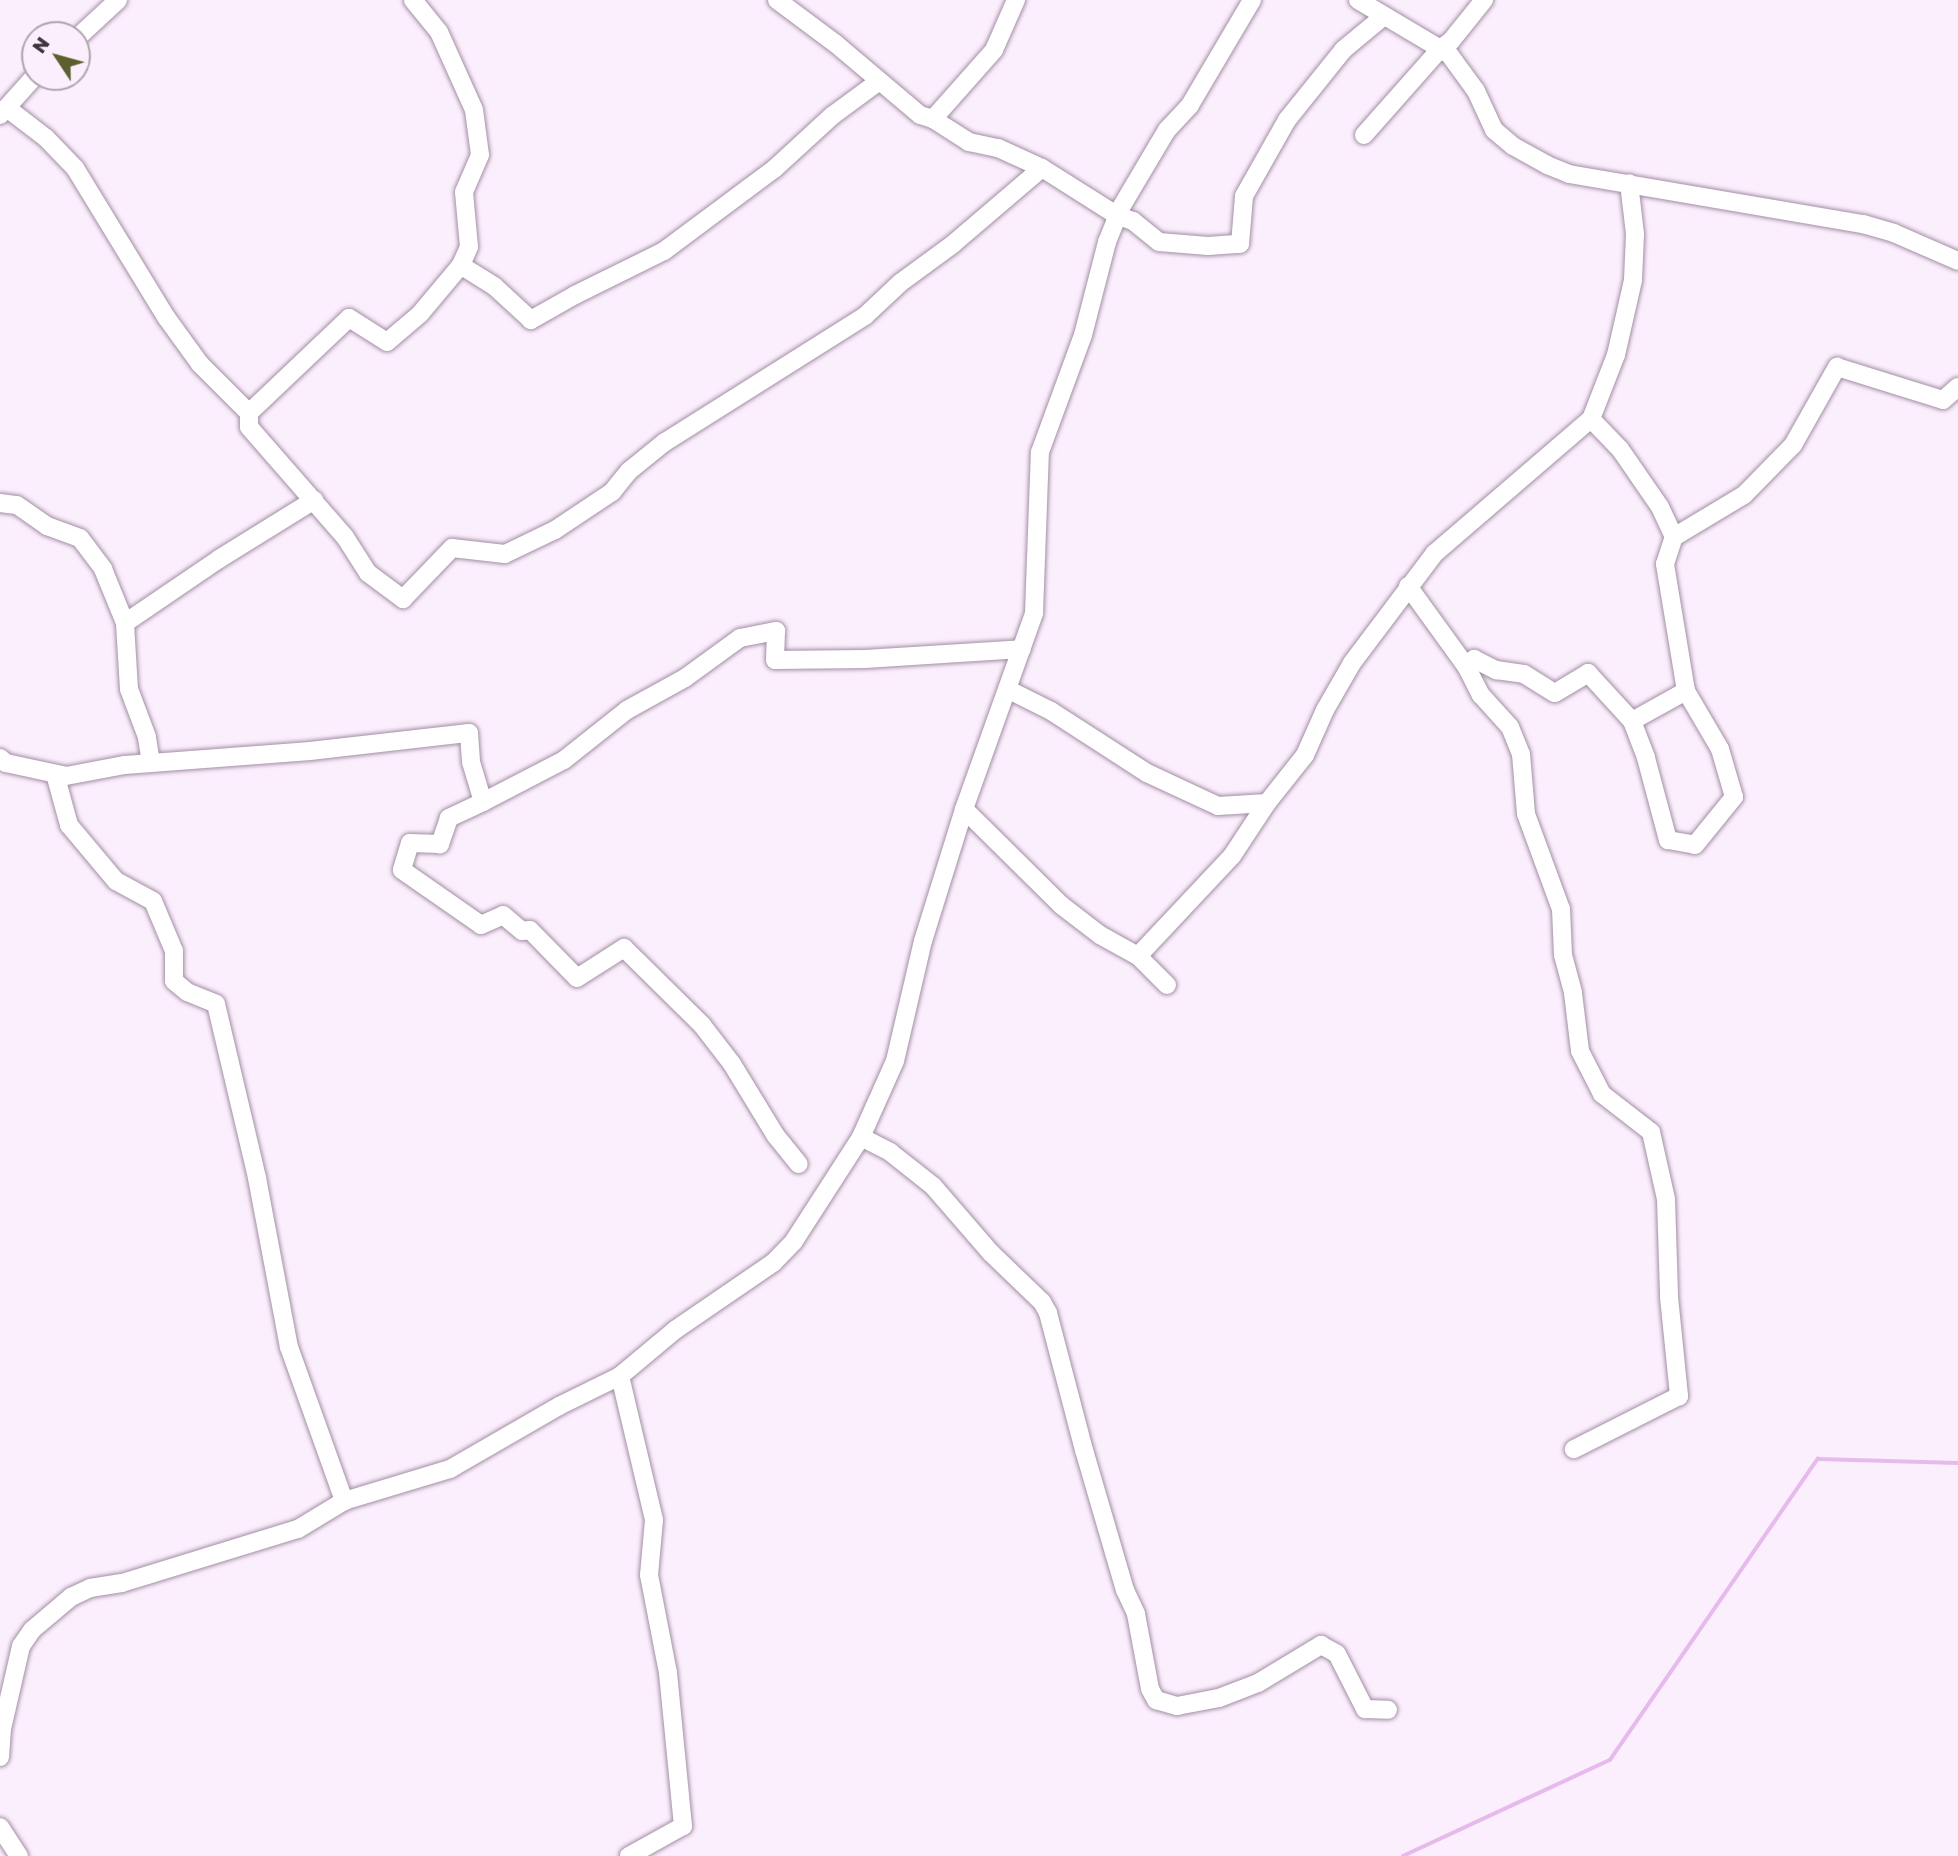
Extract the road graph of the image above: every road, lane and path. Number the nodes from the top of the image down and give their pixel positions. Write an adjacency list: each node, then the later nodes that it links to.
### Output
1 (118, 0): 9 (street)
2 (413, 0): 20 (street)
3 (777, 0): 11 (street)
4 (1016, 0): 14 (street)
5 (1252, 0): 18 (street)
6 (1358, 0): 8 (street)
7 (1484, 0): 10 (street)
8 (1384, 16): 10 (street); 18 (street)
9 (91, 25)
10 (1441, 48): 15 (street); 17 (street)
11 (878, 82): 14 (street); 20 (street)
12 (22, 91): 13 (street)
13 (4, 112): 22 (street)
14 (933, 119): 16 (street)
15 (1364, 135)
16 (1042, 168): 18 (street); 24 (street)
17 (1629, 183): 19 (street); 23 (street)
18 (1118, 216): 29 (street)
19 (1958, 261)
20 (461, 265): 22 (street)
21 (1958, 387): 26 (street)
22 (249, 413): 24 (street)
23 (1591, 419): 26 (street); 27 (street)
24 (314, 500): 28 (street)
25 (0, 503): 28 (street)
26 (1674, 537): 32 (street)
27 (1408, 586): 30 (street); 38 (street)
28 (125, 623): 35 (street)
29 (1022, 649): 31 (street); 37 (street)
30 (1466, 666): 33 (street); 45 (street)
31 (1009, 690): 38 (street); 39 (street)
32 (1686, 691): 33 (street); 33 (street)
33 (1632, 721)
34 (0, 758): 36 (street)
35 (151, 764): 36 (street); 37 (street)
36 (55, 774): 46 (street)
37 (483, 802): 43 (street)
38 (1267, 803): 40 (street)
39 (964, 809): 40 (street); 42 (street)
40 (1138, 956): 41 (street)
41 (1167, 985)
42 (861, 1137): 44 (street); 47 (street)
43 (799, 1164)
44 (620, 1376): 46 (street); 51 (street)
45 (1574, 1449)
46 (344, 1501): 48 (street)
47 (1388, 1710)
48 (0, 1758)
49 (0, 1827): 50 (street)
50 (19, 1856)
51 (629, 1856)

